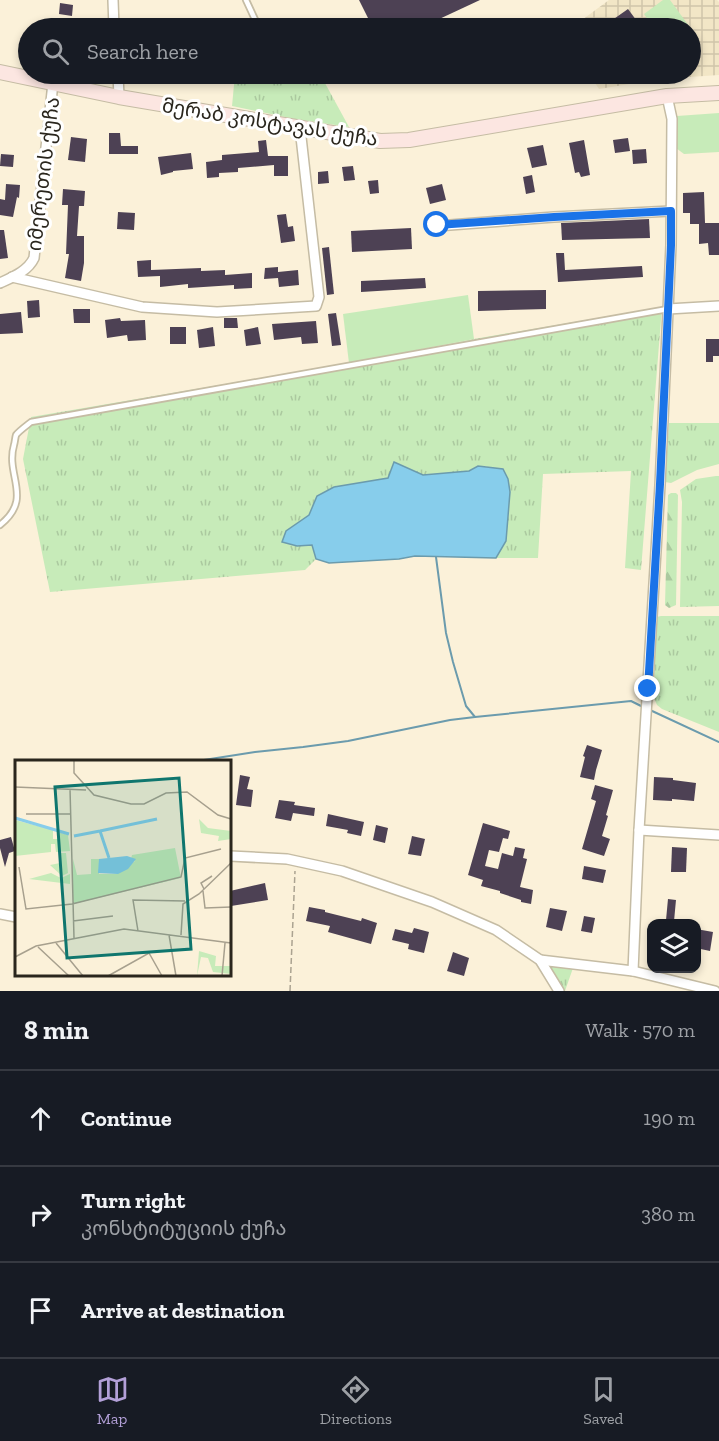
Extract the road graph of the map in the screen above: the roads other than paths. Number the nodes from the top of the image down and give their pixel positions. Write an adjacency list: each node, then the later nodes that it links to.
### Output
1 (113, 0): 3 (street)
2 (246, 0): 4 (lane)
3 (114, 18)
4 (254, 18)
5 (0, 72): 6 (main road, მერაბ კოსტავას ქუჩა)
6 (18, 76)
7 (53, 84): 16 (street, იმერეთის ქუჩა)
8 (58, 84): 12 (main road, მერაბ კოსტავას ქუჩა)
9 (118, 84): 12 (street)
10 (719, 93): 11 (main road, მერაბ კოსტავას ქუჩა)
11 (673, 96): 13 (main road, მერაბ კოსტავას ქუჩა); 14 (street)
12 (119, 97): 13 (main road, მერაბ კოსტავას ქუჩა)
13 (300, 128): 16 (street)
14 (671, 211): 15 (street); 19 (street)
15 (437, 225)
16 (12, 277): 17 (street, იმერეთის ქუჩა)
17 (0, 283)
18 (719, 306): 19 (street)
19 (668, 309): 20 (lane); 21 (street)
20 (0, 525)
21 (639, 830): 22 (street); 27 (street)
22 (719, 835)
23 (231, 856): 26 (street)
24 (0, 914): 25 (street)
25 (15, 917)
26 (540, 960): 27 (street); 28 (street)
27 (633, 971): 29 (street)
28 (559, 991)
29 (715, 991)

